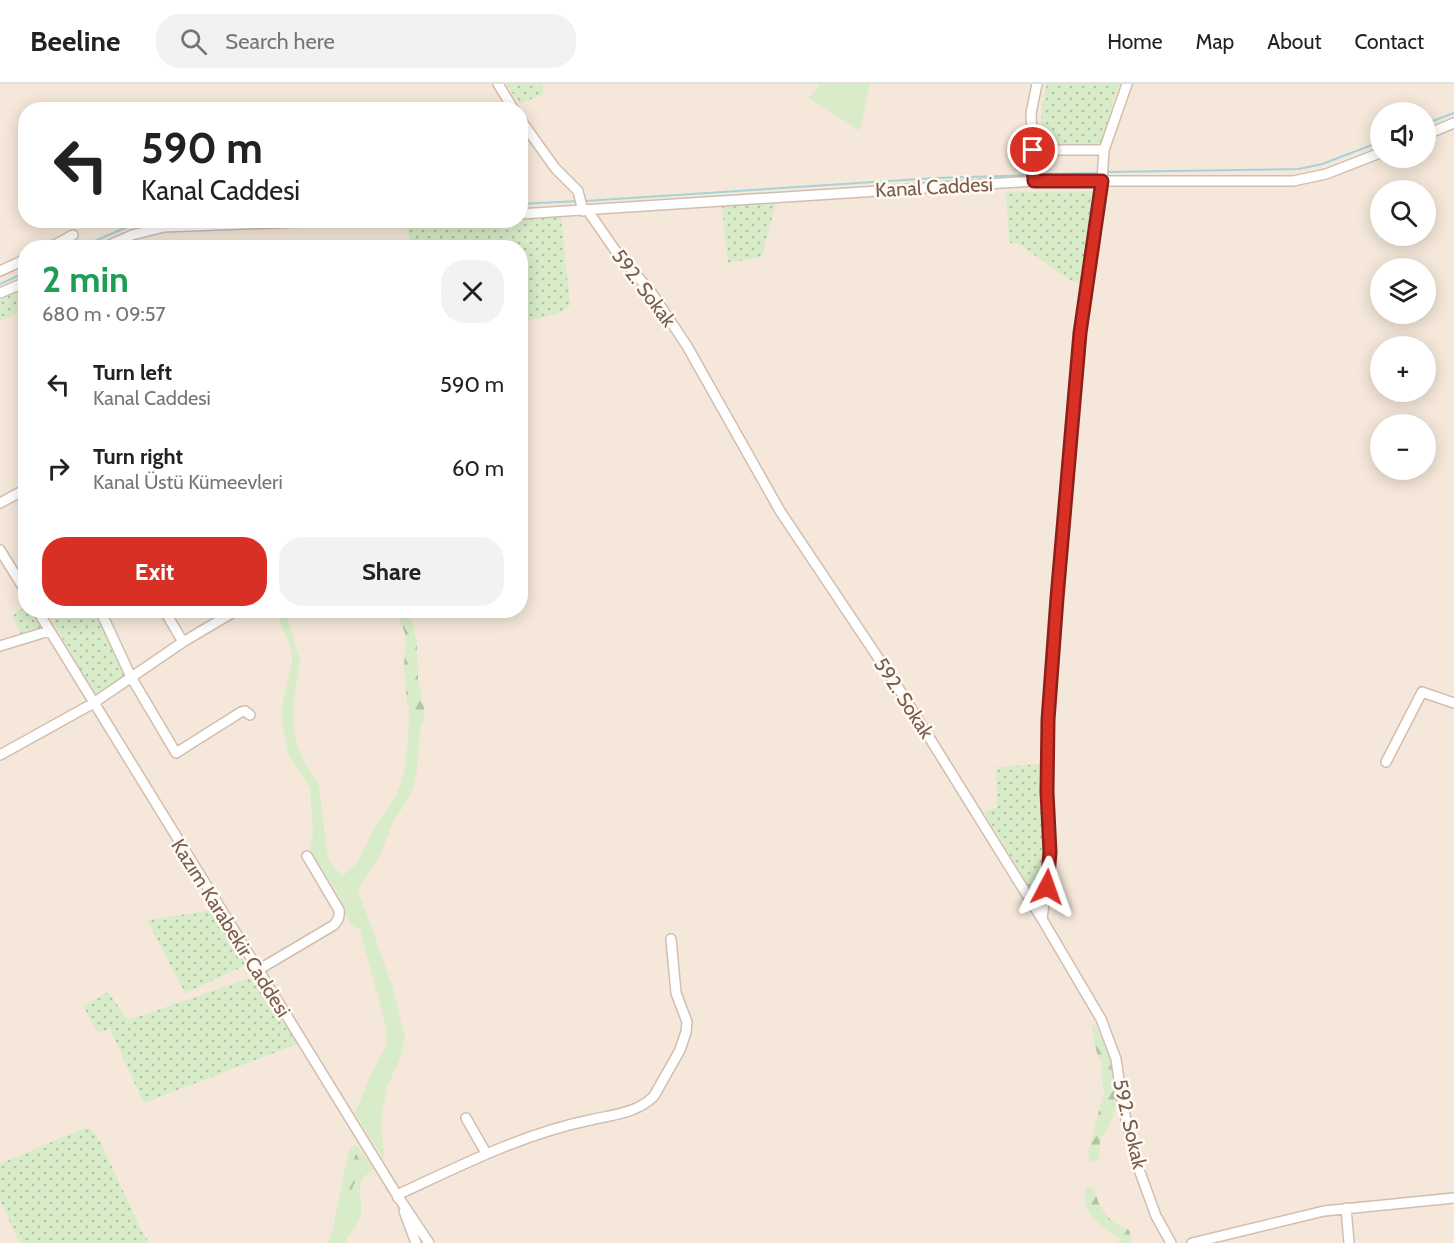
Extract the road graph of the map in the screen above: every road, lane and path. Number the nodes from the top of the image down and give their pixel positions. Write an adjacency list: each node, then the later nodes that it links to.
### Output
1 (498, 84): 4 (street)
2 (1037, 84): 9 (street)
3 (1127, 84): 8 (street)
4 (509, 102)
5 (1454, 123): 7 (street)
6 (528, 130): 13 (street, 592. Sokak)
7 (1436, 130)
8 (1104, 150): 9 (street); 12 (street)
9 (1033, 152): 11 (street)
10 (1370, 157): 12 (street, Kanal Caddesi)
11 (1034, 181): 12 (street, Kanal Caddesi); 13 (street, Kanal Caddesi)
12 (1102, 181): 41 (street)
13 (583, 206): 14 (street, Kanal Caddesi); 41 (street, 592. Sokak)
14 (528, 213)
15 (164, 228): 18 (street)
16 (73, 235): 17 (street)
17 (64, 240)
18 (121, 240)
19 (18, 263): 20 (street)
20 (0, 271)
21 (18, 285): 22 (street)
22 (0, 293)
23 (18, 493): 24 (street)
24 (0, 503)
25 (0, 550): 26 (street)
26 (18, 579)
27 (41, 618): 31 (street, Kazım Karabekir Caddesi)
28 (104, 618): 34 (street)
29 (169, 618): 32 (street)
30 (224, 618): 32 (street)
31 (49, 631): 33 (street); 36 (street, Kazım Karabekir Caddesi)
32 (183, 642): 34 (street)
33 (0, 646)
34 (131, 677): 36 (street); 37 (street)
35 (1454, 703): 39 (street)
36 (92, 704): 38 (street); 43 (street, Kazım Karabekir Caddesi)
37 (250, 715)
38 (0, 755)
39 (1386, 762)
40 (307, 856): 43 (street)
41 (1042, 919): 51 (street, 592. Sokak)
42 (671, 939): 45 (street)
43 (258, 970): 46 (street, Kazım Karabekir Caddesi)
44 (466, 1118): 45 (street)
45 (486, 1153): 46 (street)
46 (397, 1195): 49 (street); 50 (street, Kazım Karabekir Caddesi)
47 (1454, 1198): 48 (street)
48 (1346, 1208): 52 (street); 53 (street)
49 (416, 1243)
50 (429, 1243)
51 (1170, 1243)
52 (1192, 1243)
53 (1349, 1243)

